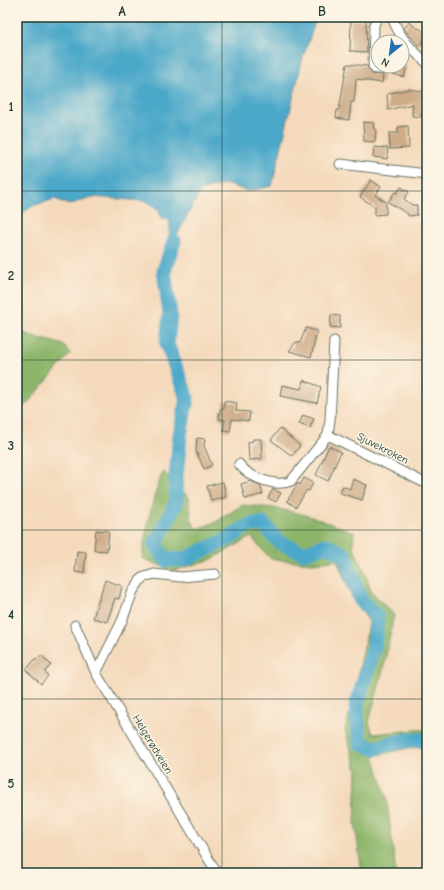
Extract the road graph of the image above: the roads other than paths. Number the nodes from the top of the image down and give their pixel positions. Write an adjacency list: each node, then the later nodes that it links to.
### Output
1 (377, 17): 3 (street)
2 (392, 17): 4 (street)
3 (374, 34)
4 (399, 34)
5 (410, 48): 6 (street)
6 (427, 62)
7 (340, 164): 8 (street)
8 (427, 174)
9 (334, 341): 10 (street)
10 (328, 435): 11 (street); 12 (street, Sjuvekroken)
11 (239, 464)
12 (427, 484)
13 (215, 574): 15 (street)
14 (75, 625): 15 (street, Helgerødveien)
15 (96, 673): 16 (street, Helgerødveien)
16 (217, 873)

